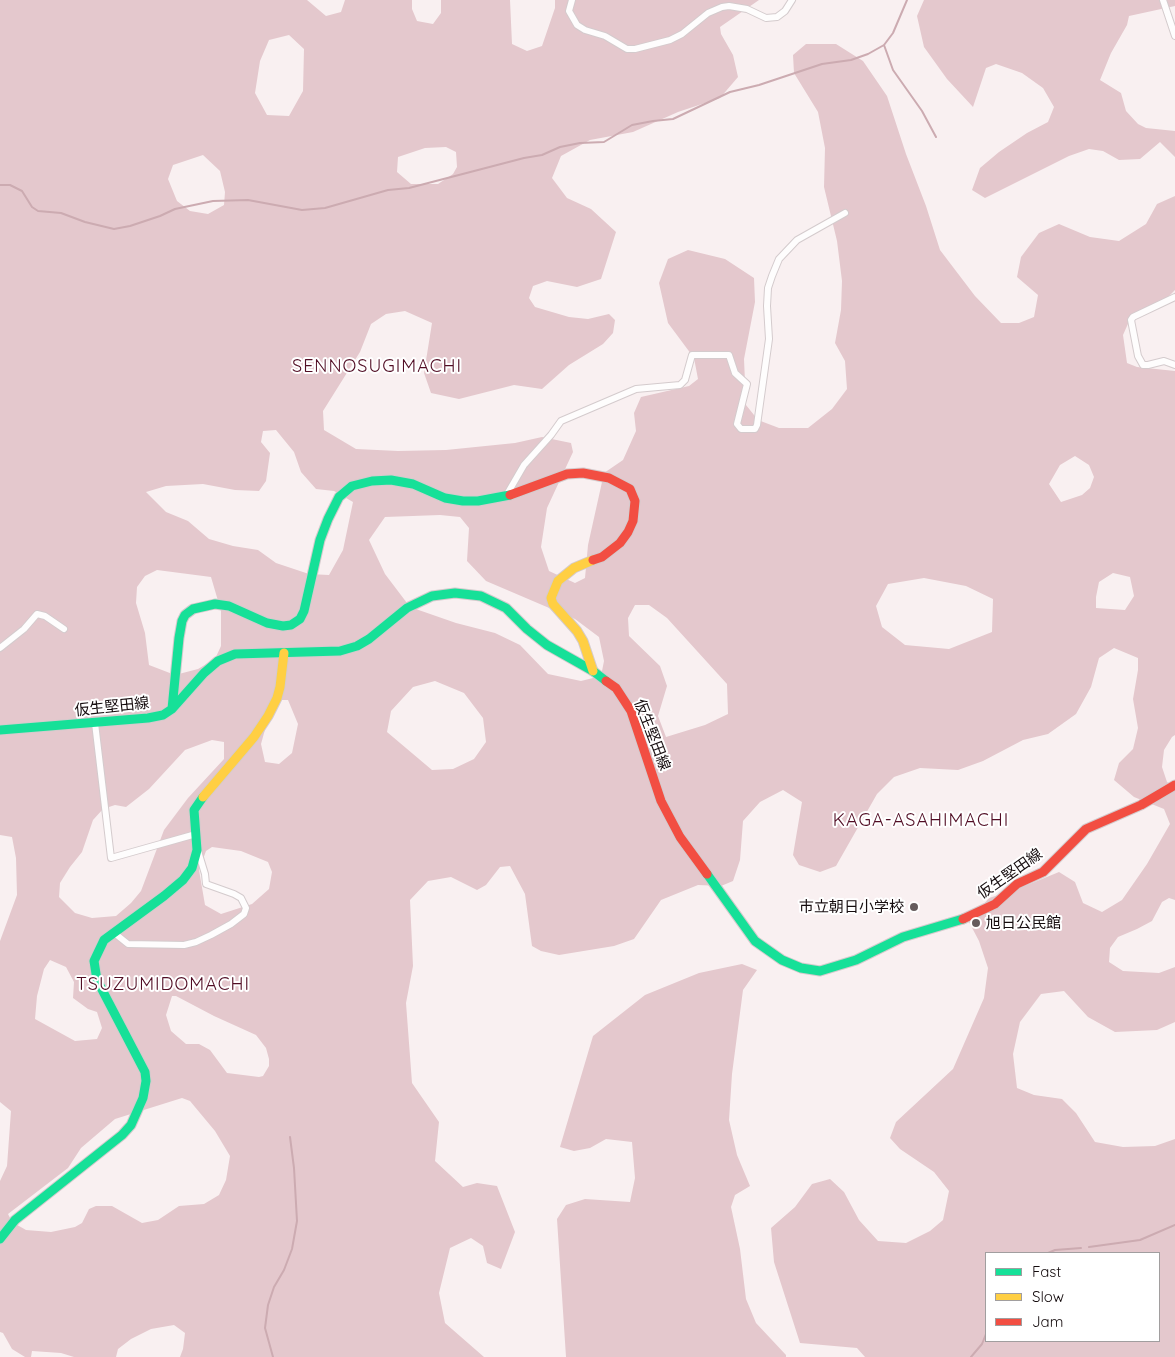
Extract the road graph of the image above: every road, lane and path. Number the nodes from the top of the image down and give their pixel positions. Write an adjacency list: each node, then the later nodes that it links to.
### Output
1 (572, 0): 2 (street)
2 (792, 0)
3 (1163, 0): 4 (street)
4 (1175, 36)
5 (845, 213): 8 (street)
6 (1175, 297): 7 (street)
7 (1175, 365)
8 (506, 496): 12 (street); 13 (street)
9 (64, 629): 10 (street)
10 (0, 648)
11 (284, 653): 12 (street, 仮生堅田線); 13 (street, 仮生堅田線); 17 (street)
12 (593, 671): 16 (street, 仮生堅田線)
13 (172, 709): 14 (street, 仮生堅田線)
14 (95, 723): 15 (street, 仮生堅田線); 17 (street)
15 (0, 730)
16 (1175, 785)
17 (196, 834): 18 (street)
18 (197, 850): 19 (street); 19 (street)
19 (113, 932): 20 (street)
20 (0, 1239)

